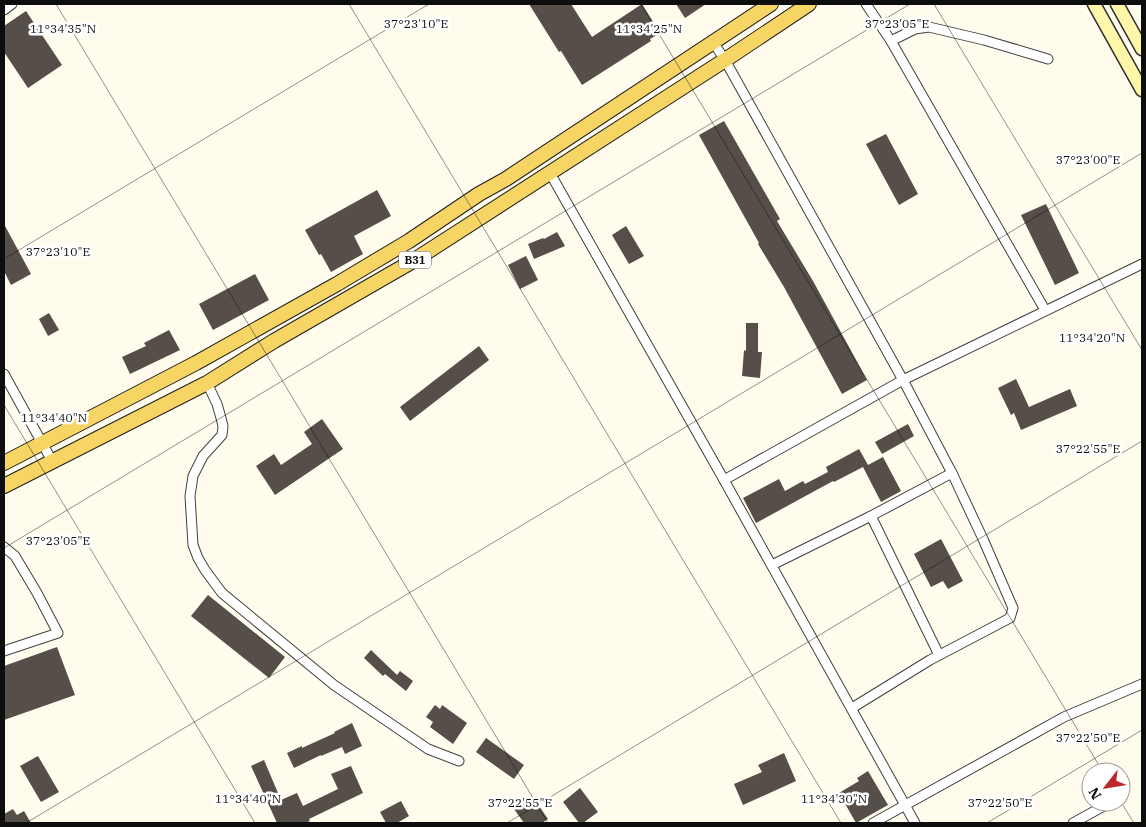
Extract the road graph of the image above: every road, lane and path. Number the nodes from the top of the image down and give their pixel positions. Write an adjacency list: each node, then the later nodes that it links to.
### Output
1 (12, 4): 7 (street)
2 (771, 4): 9 (main road, B31)
3 (808, 4): 11 (main road, B31)
4 (866, 4): 8 (street)
5 (1094, 4): 13 (street)
6 (1117, 4): 10 (street)
7 (4, 10)
8 (891, 41): 12 (street); 18 (street)
9 (714, 42): 11 (street); 15 (main road, B31)
10 (1142, 49)
11 (725, 60): 14 (main road, B31); 20 (street)
12 (1048, 60)
13 (1142, 90)
14 (550, 173): 16 (main road, B31); 26 (street)
15 (506, 179): 16 (main road); 22 (main road, B31)
16 (515, 194): 21 (main road, B31)
17 (1142, 264): 18 (street)
18 (1045, 310): 20 (street)
19 (4, 374): 22 (street)
20 (903, 380): 25 (street); 26 (street)
21 (207, 383): 23 (main road, B31); 35 (street)
22 (42, 442): 23 (street); 24 (main road, B31)
23 (52, 461): 27 (main road, B31)
24 (4, 463)
25 (952, 473): 28 (street); 32 (street)
26 (724, 480): 30 (street)
27 (4, 486)
28 (871, 516): 30 (street); 32 (street)
29 (4, 547): 31 (street)
30 (772, 565): 34 (street)
31 (4, 650)
32 (939, 655): 34 (street)
33 (1142, 684): 36 (street)
34 (852, 708): 36 (street)
35 (459, 761)
36 (905, 804): 38 (street); 39 (street)
37 (1093, 812): 40 (street)
38 (873, 823)
39 (915, 823)
40 (1074, 823)

